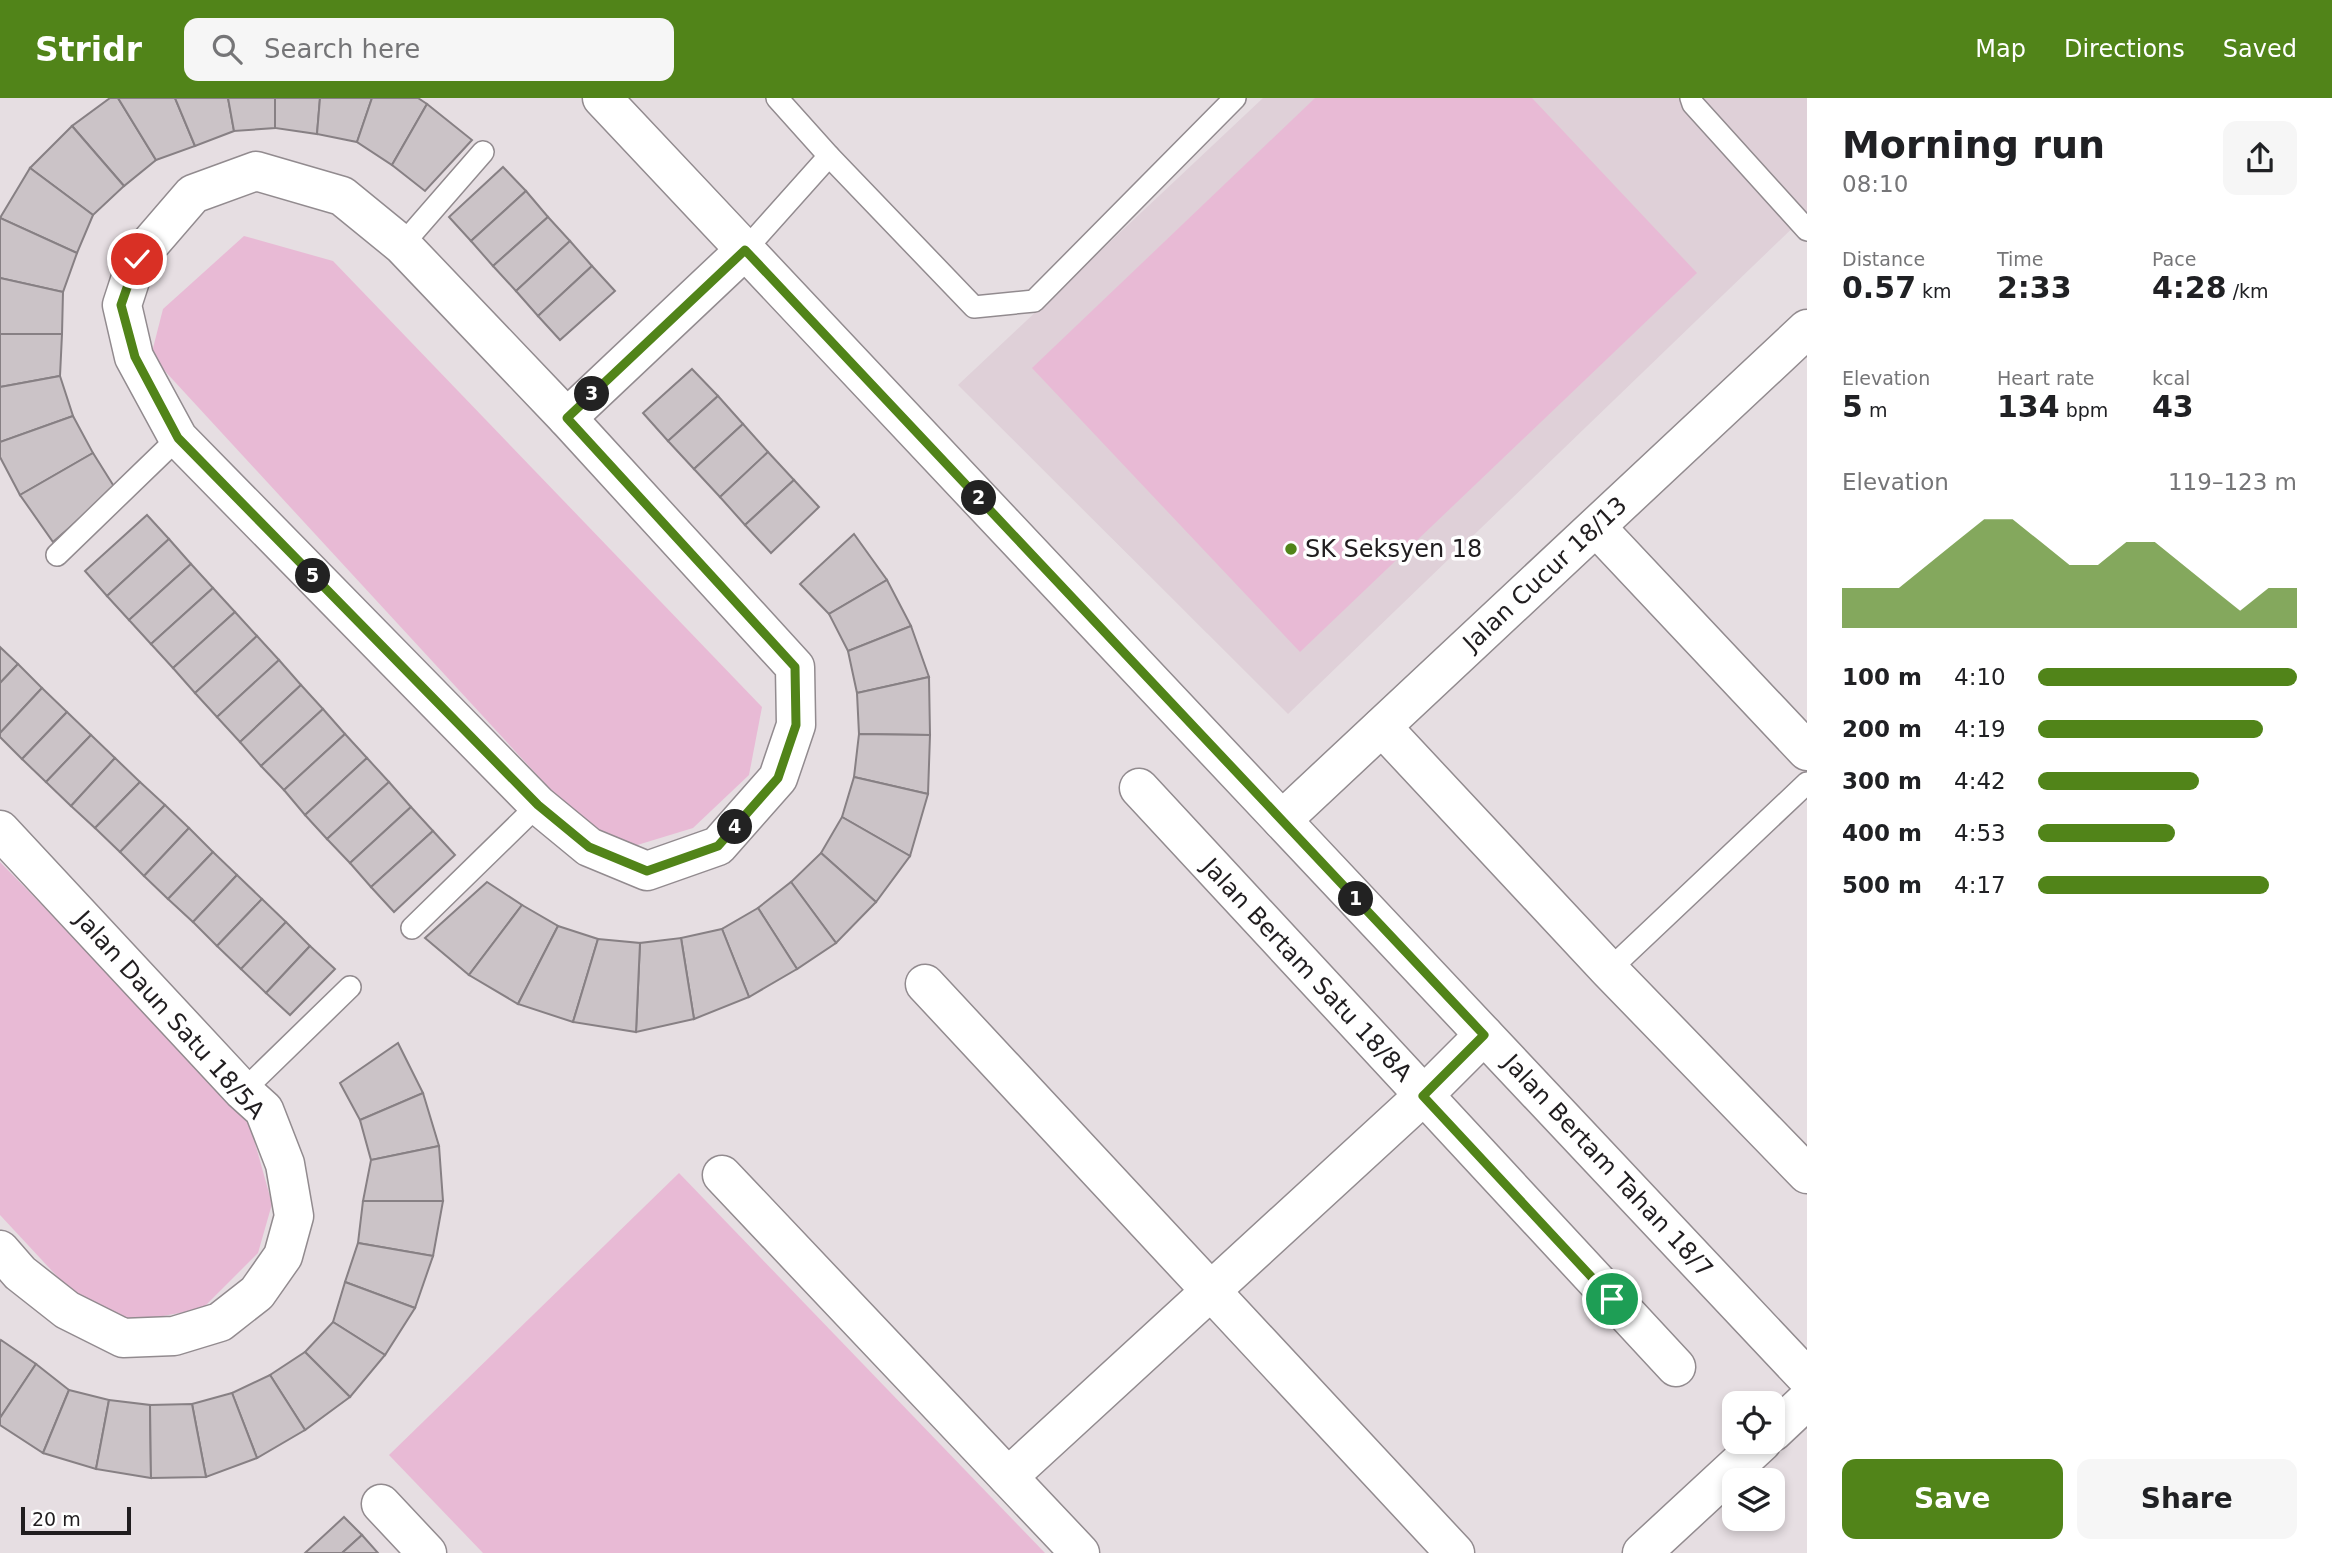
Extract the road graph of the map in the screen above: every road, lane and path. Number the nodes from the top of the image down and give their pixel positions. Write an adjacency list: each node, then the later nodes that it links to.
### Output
1 (602, 98): 9 (street, Jalan Bertam Tahan 18/7)
2 (777, 98): 6 (lane)
3 (1235, 98): 6 (lane)
4 (1691, 98): 7 (lane)
5 (483, 152): 8 (lane)
6 (829, 156): 9 (lane)
7 (1807, 230)
8 (402, 246): 11 (street); 12 (street)
9 (745, 250): 11 (street); 20 (street, Jalan Bertam Tahan 18/7)
10 (1806, 332): 13 (street, Jalan Cucur 18/13)
11 (567, 418): 19 (street)
12 (178, 438): 14 (lane); 19 (street)
13 (1596, 527): 15 (street, Jalan Cucur 18/13); 16 (street)
14 (57, 555)
15 (1382, 727): 20 (street, Jalan Cucur 18/13); 23 (street)
16 (1807, 751)
17 (1807, 783): 23 (lane)
18 (1139, 788): 28 (street, Jalan Bertam Satu 18/8A)
19 (538, 805): 22 (lane)
20 (1282, 821): 26 (street, Jalan Bertam Tahan 18/7)
21 (0, 830): 27 (street, Jalan Daun Satu 18/5A)
22 (412, 928)
23 (1609, 970): 29 (street)
24 (925, 985): 32 (street)
25 (350, 987): 27 (lane)
26 (1484, 1035): 28 (street); 34 (street, Jalan Bertam Tahan 18/7)
27 (243, 1091): 31 (street, Jalan Daun Satu 18/5A)
28 (1423, 1096): 32 (street); 33 (street, Jalan Bertam Satu 18/8A)
29 (1807, 1174)
30 (722, 1175): 38 (street)
31 (0, 1250)
32 (1211, 1291): 38 (street); 42 (street)
33 (1675, 1367)
34 (1807, 1378)
35 (1807, 1400): 36 (street)
36 (1785, 1421)
37 (1749, 1454): 43 (street)
38 (1008, 1477): 41 (street)
39 (381, 1504): 40 (street)
40 (427, 1553)
41 (1080, 1553)
42 (1455, 1553)
43 (1642, 1553)

